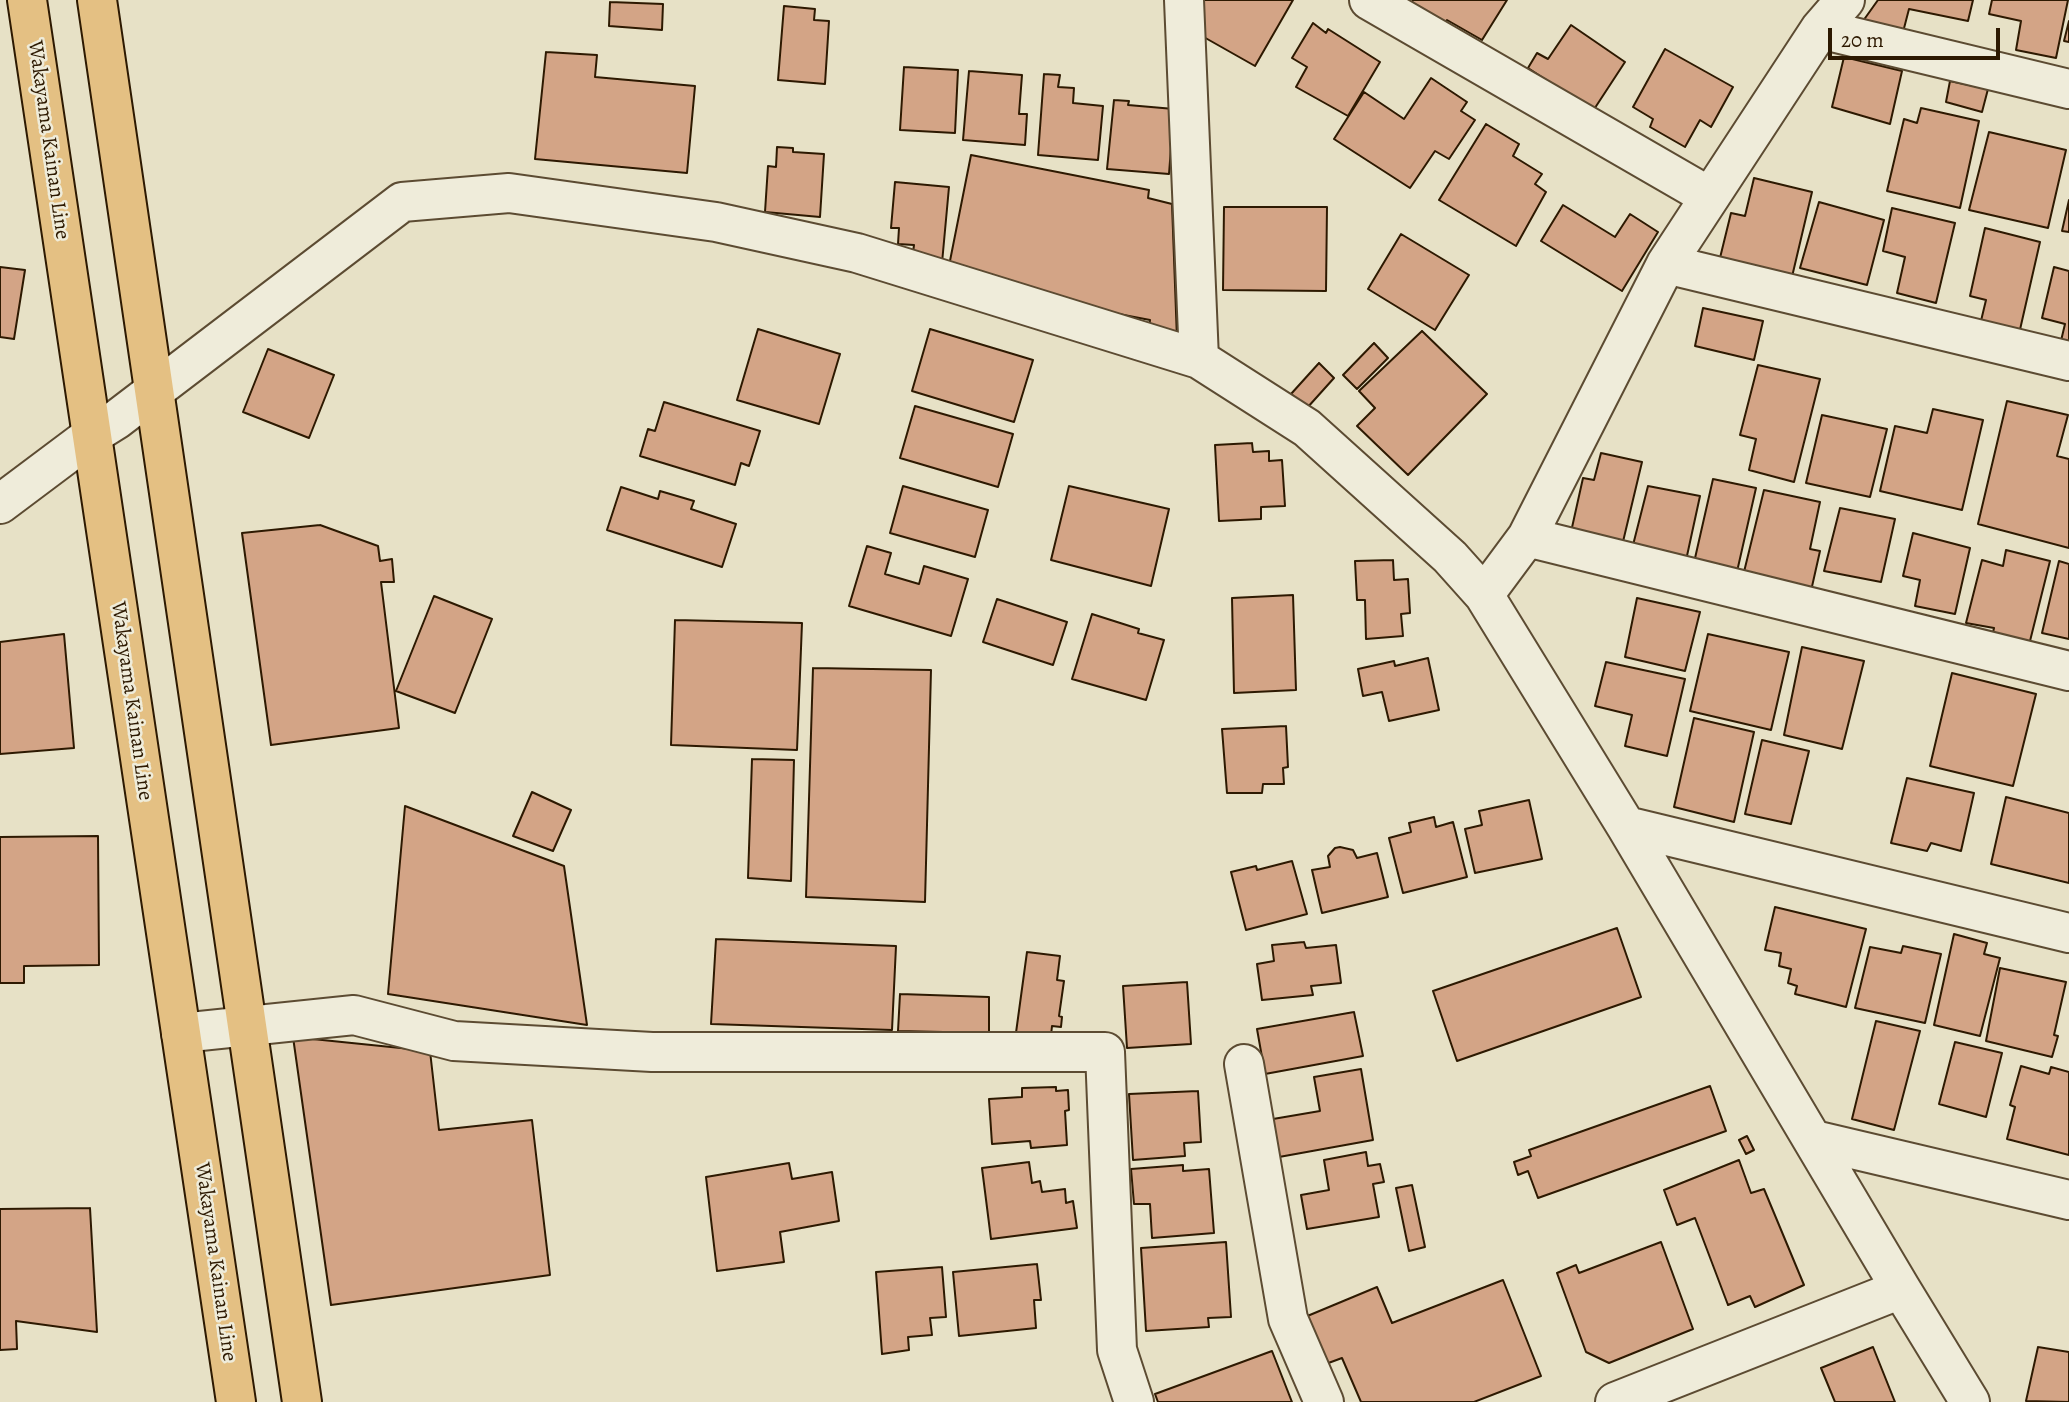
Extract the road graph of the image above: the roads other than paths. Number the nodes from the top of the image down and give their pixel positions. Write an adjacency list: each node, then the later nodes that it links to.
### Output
1 (27, 0): 12 (main road, Wakayama Kainan Line)
2 (97, 0): 11 (main road)
3 (1184, 0): 9 (street)
4 (1369, 0): 7 (street)
5 (1836, 8): 6 (street); 7 (street)
6 (2069, 89)
7 (1710, 197): 8 (street)
8 (1666, 264): 10 (street); 14 (street)
9 (1199, 359): 11 (street); 15 (street)
10 (2069, 361)
11 (155, 390): 12 (street); 19 (main road)
12 (92, 435): 13 (street); 20 (main road, Wakayama Kainan Line)
13 (0, 504)
14 (1527, 537): 15 (street); 16 (street)
15 (1484, 595): 17 (street)
16 (2069, 671)
17 (1626, 826): 18 (street); 22 (street)
18 (2069, 933)
19 (248, 1025): 20 (street); 26 (main road); 27 (street)
20 (181, 1033): 25 (main road, Wakayama Kainan Line)
21 (1244, 1064): 28 (street)
22 (1814, 1140): 23 (street); 24 (street)
23 (2069, 1200)
24 (1901, 1289): 29 (street); 30 (street)
25 (236, 1402)
26 (302, 1402)
27 (1134, 1402)
28 (1324, 1402)
29 (1615, 1402)
30 (1970, 1402)

